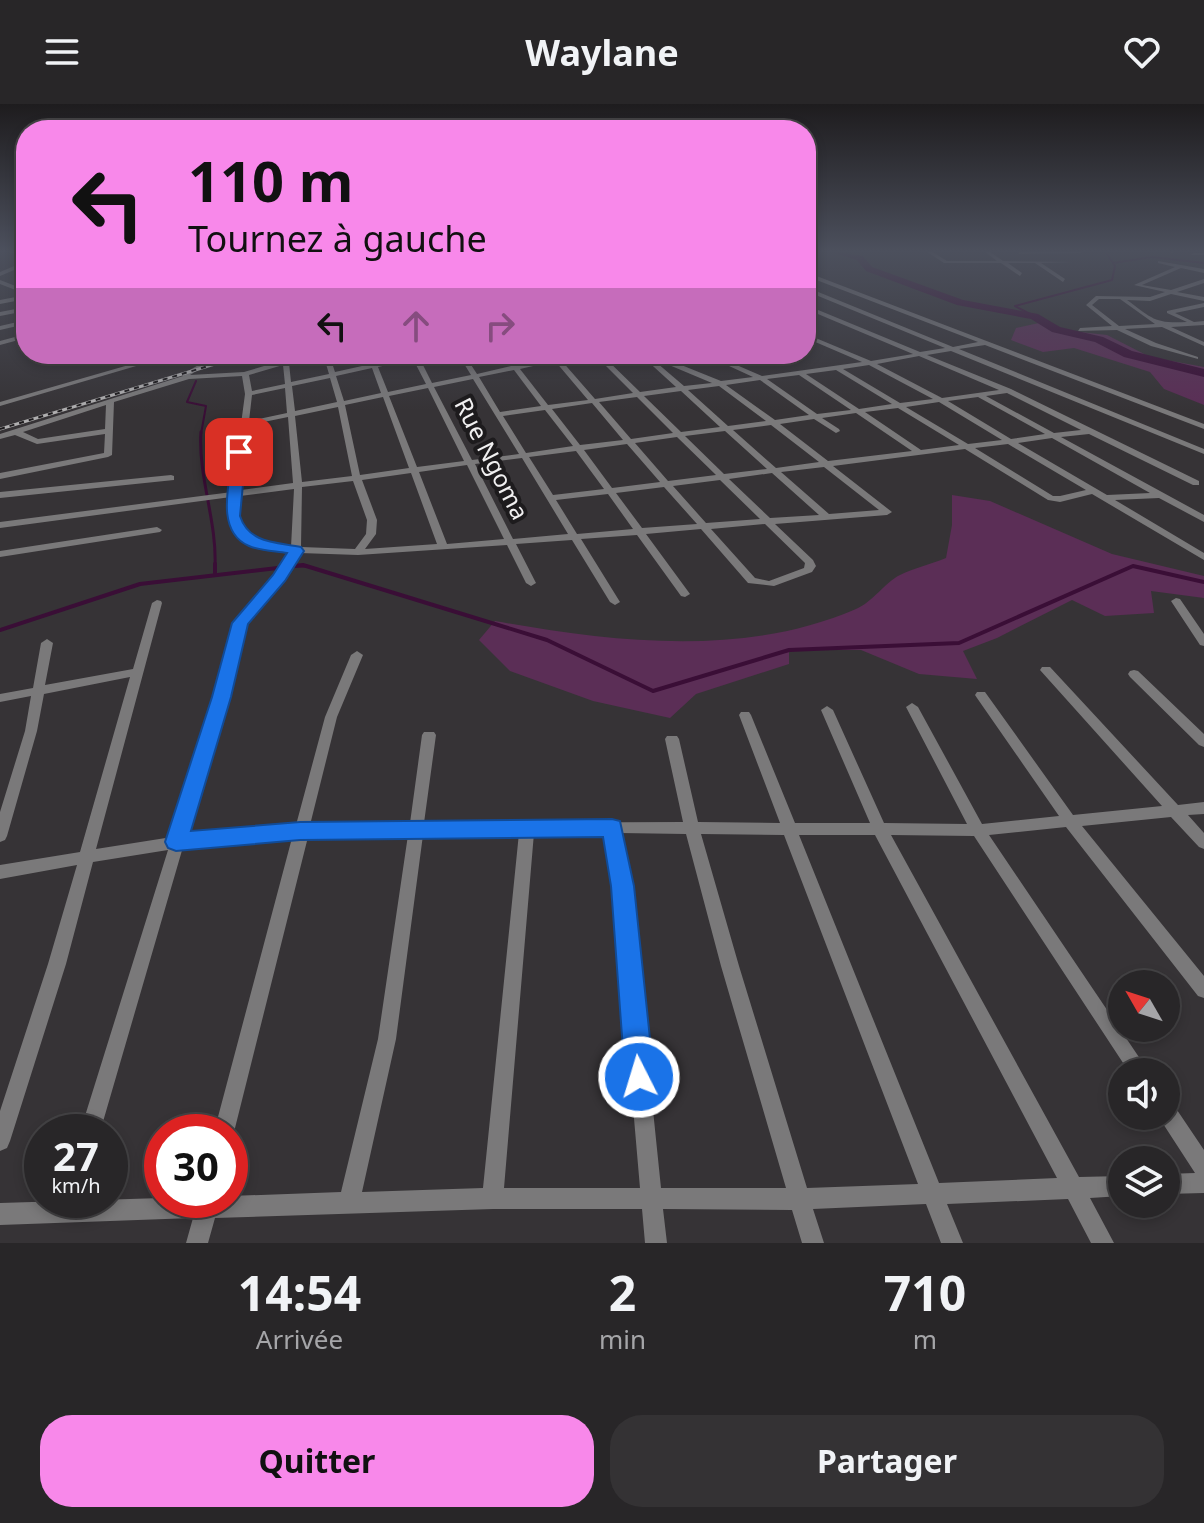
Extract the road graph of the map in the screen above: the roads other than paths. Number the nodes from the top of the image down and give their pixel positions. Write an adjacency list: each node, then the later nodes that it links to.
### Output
1 (844, 304): 16 (street)
2 (884, 304): 14 (street)
3 (1090, 304): 11 (street)
4 (1130, 304): 10 (street)
5 (1196, 304): 9 (street)
6 (816, 312): 7 (street)
7 (828, 317): 8 (street); 17 (street)
8 (817, 319)
9 (1201, 325): 10 (street)
10 (1162, 326): 11 (street); 15 (street)
11 (1123, 329): 12 (street); 18 (street)
12 (1080, 330)
13 (816, 340): 19 (street)
14 (985, 343): 16 (street); 66 (street)
15 (1204, 344)
16 (955, 349): 17 (street); 79 (street)
17 (921, 355): 19 (street); 48 (street)
18 (1196, 358)
19 (870, 363): 37 (street); 53 (street)
20 (139, 364): 56 (street)
21 (204, 364): 42 (street)
22 (279, 364): 39 (street)
23 (286, 364): 46 (street)
24 (329, 364): 40 (street)
25 (384, 364): 35 (street)
26 (422, 364): 45 (street, Rue Ngoma)
27 (467, 364): 41 (street)
28 (513, 364): 36 (street)
29 (526, 364): 36 (street)
30 (561, 364): 55 (street)
31 (607, 364): 51 (street)
32 (655, 364): 47 (street)
33 (671, 364): 44 (street)
34 (729, 364): 43 (street)
35 (376, 366): 40 (street); 50 (street)
36 (516, 367): 41 (street); 59 (street)
37 (836, 367): 38 (street); 58 (street)
38 (799, 372): 43 (street); 60 (street)
39 (245, 374): 42 (street); 49 (street)
40 (332, 376): 46 (street); 57 (street)
41 (474, 376): 45 (street); 62 (street)
42 (182, 378): 54 (street)
43 (761, 378): 44 (street); 63 (street)
44 (719, 383): 47 (street); 64 (street)
45 (431, 385): 50 (street); 82 (street, Rue Ngoma)
46 (288, 386): 49 (street); 61 (street)
47 (680, 389): 51 (street); 67 (street)
48 (1008, 391): 52 (street); 70 (street)
49 (249, 394): 65 (street)
50 (387, 395): 57 (street); 84 (street)
51 (639, 395): 55 (street); 72 (street)
52 (979, 395): 53 (street); 73 (street)
53 (940, 400): 58 (street); 75 (street)
54 (110, 402): 68 (street); 71 (street)
55 (593, 402): 59 (street); 76 (street)
56 (0, 404)
57 (341, 404): 61 (street); 87 (street)
58 (899, 406): 60 (street); 77 (street)
59 (548, 408): 62 (street); 78 (street)
60 (857, 411): 63 (street); 80 (street)
61 (291, 414): 65 (street); 92 (street)
62 (499, 414): 81 (street)
63 (817, 417): 64 (street); 69 (street)
64 (772, 422): 67 (street); 83 (street)
65 (244, 424): 95 (street)
66 (1204, 427)
67 (726, 428): 72 (street); 85 (street)
68 (110, 431): 71 (street); 86 (street)
69 (836, 431)
70 (1092, 431): 73 (street); 90 (street)
71 (16, 432): 74 (street)
72 (679, 435): 76 (street); 88 (street)
73 (1054, 436): 75 (street); 97 (street)
74 (0, 437)
75 (1009, 441): 77 (street); 94 (street)
76 (628, 442): 78 (street); 91 (street)
77 (964, 447): 80 (street); 94 (street)
78 (577, 448): 81 (street); 93 (street)
79 (1204, 452)
80 (921, 453): 83 (street)
81 (523, 455): 82 (street); 98 (street)
82 (470, 462): 84 (street); 108 (street, Rue Ngoma)
83 (826, 465): 85 (street); 100 (street)
84 (414, 469): 87 (street); 109 (street)
85 (775, 471): 88 (street); 100 (street)
86 (0, 476)
87 (356, 476): 92 (street); 111 (street)
88 (722, 477): 91 (street); 102 (street)
89 (171, 478): 96 (street)
90 (1196, 483)
91 (667, 484): 93 (street); 104 (street)
92 (298, 486): 95 (street); 110 (street)
93 (610, 491): 98 (street); 106 (street)
94 (1095, 491): 99 (street)
95 (235, 494): 103 (street); 110 (street)
96 (0, 495)
97 (1161, 495): 99 (street); 101 (street)
98 (551, 498): 107 (street)
99 (1108, 498): 113 (street)
100 (828, 518): 102 (street)
101 (1204, 519)
102 (769, 522): 104 (street); 104 (street)
103 (0, 525)
104 (706, 528): 106 (street)
105 (157, 530): 112 (street)
106 (641, 533): 107 (street); 115 (street)
107 (576, 538): 108 (street); 117 (street)
108 (512, 543): 109 (street); 114 (street, Rue Ngoma)
109 (443, 547): 111 (street)
110 (296, 551): 111 (street); 146 (street)
111 (358, 552)
112 (0, 554)
113 (1204, 557)
114 (531, 583)
115 (685, 594)
116 (1176, 601): 119 (street)
117 (615, 602)
118 (157, 603): 123 (street)
119 (1204, 642)
120 (47, 643): 125 (street)
121 (357, 655): 144 (street)
122 (1046, 670): 135 (street)
123 (138, 672): 125 (street); 148 (street)
124 (1134, 674): 133 (street)
125 (38, 690): 127 (street); 145 (street)
126 (981, 695): 136 (street)
127 (0, 698)
128 (912, 707): 143 (street)
129 (827, 710): 140 (street)
130 (745, 715): 141 (street)
131 (429, 735): 142 (street)
132 (672, 739): 139 (street)
133 (1204, 742)
134 (1204, 808): 135 (street)
135 (1176, 810): 136 (street); 147 (street)
136 (1069, 820): 143 (street); 150 (street)
137 (527, 827): 138 (street); 142 (street); 162 (street)
138 (612, 828): 139 (street); 163 (street)
139 (692, 828): 141 (street); 164 (street)
140 (879, 828): 141 (street); 143 (street); 160 (street)
141 (791, 829): 161 (street)
142 (417, 830): 144 (street); 165 (street)
143 (978, 830): 151 (street)
144 (300, 831): 146 (street); 153 (street)
145 (0, 836)
146 (176, 842): 148 (street); 152 (street)
147 (1204, 843)
148 (86, 856): 149 (street); 155 (street)
149 (0, 872)
150 (1204, 990)
151 (1131, 1058)
152 (95, 1114)
153 (229, 1114)
154 (1179, 1130): 156 (street)
155 (0, 1141)
156 (1204, 1168)
157 (1204, 1183): 158 (street)
158 (1180, 1184)
159 (1108, 1186): 160 (street)
160 (1075, 1187): 161 (street); 174 (street)
161 (931, 1193): 164 (street); 173 (street)
162 (493, 1198): 163 (street); 165 (street)
163 (650, 1199): 164 (street); 171 (street)
164 (800, 1199): 172 (street)
165 (349, 1203): 166 (street)
166 (248, 1204)
167 (24, 1211): 168 (street)
168 (0, 1214)
169 (204, 1218): 170 (street)
170 (197, 1243)
171 (656, 1243)
172 (813, 1243)
173 (952, 1243)
174 (1103, 1243)

